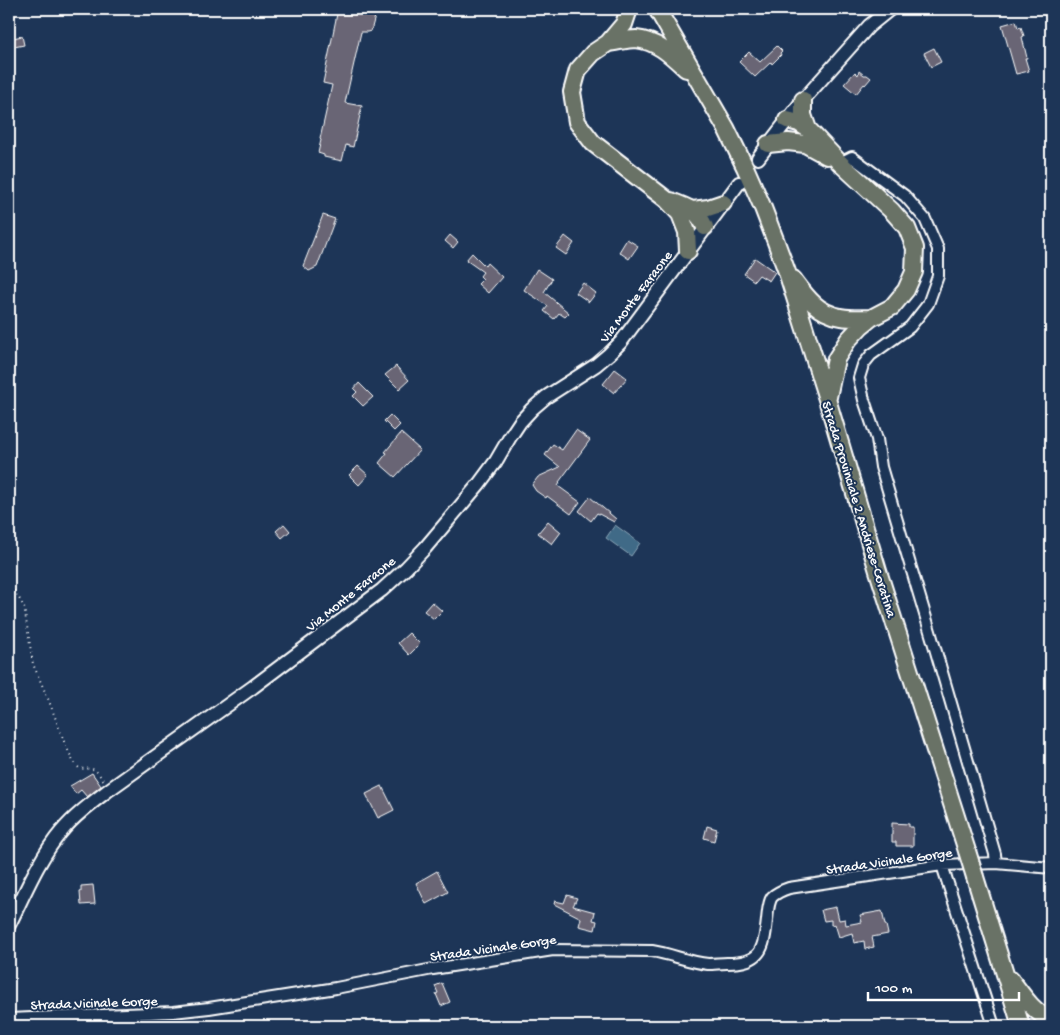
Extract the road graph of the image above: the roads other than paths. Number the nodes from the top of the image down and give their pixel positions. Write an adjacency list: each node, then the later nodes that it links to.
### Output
1 (629, 9): 4 (main road)
2 (657, 9): 5 (main road, Strada Provinciale 2 Andriese-Coratina)
3 (890, 9): 6 (street)
4 (608, 43): 5 (main road); 14 (main road)
5 (698, 78): 17 (main road, Strada Provinciale 2 Andriese-Coratina)
6 (803, 100): 7 (street); 8 (main road)
7 (787, 120): 8 (main road); 9 (street)
8 (806, 137): 9 (main road); 11 (main road)
9 (768, 144): 10 (street)
10 (758, 158)
11 (840, 163): 18 (main road); 20 (street)
12 (739, 183): 13 (street, Via Monte Faraone)
13 (723, 203): 14 (main road); 15 (street, Via Monte Faraone)
14 (686, 212): 15 (main road); 16 (main road)
15 (705, 227): 16 (street, Via Monte Faraone)
16 (688, 251): 23 (street, Via Monte Faraone)
17 (786, 272): 18 (main road); 19 (main road, Strada Provinciale 2 Andriese-Coratina)
18 (871, 318): 19 (main road)
19 (827, 399): 24 (main road, Strada Provinciale 2 Andriese-Coratina, bridge)
20 (996, 863): 21 (street, Strada Vicinale Gorge); 22 (street, Strada Vicinale Gorge)
21 (942, 865): 25 (street, Strada Vicinale Gorge); 27 (street)
22 (1051, 868)
23 (9, 926)
24 (1004, 970): 26 (main road); 28 (main road, Strada Provinciale 2 Andriese-Coratina)
25 (9, 1018)
26 (1051, 1020)
27 (994, 1026)
28 (1021, 1026)

